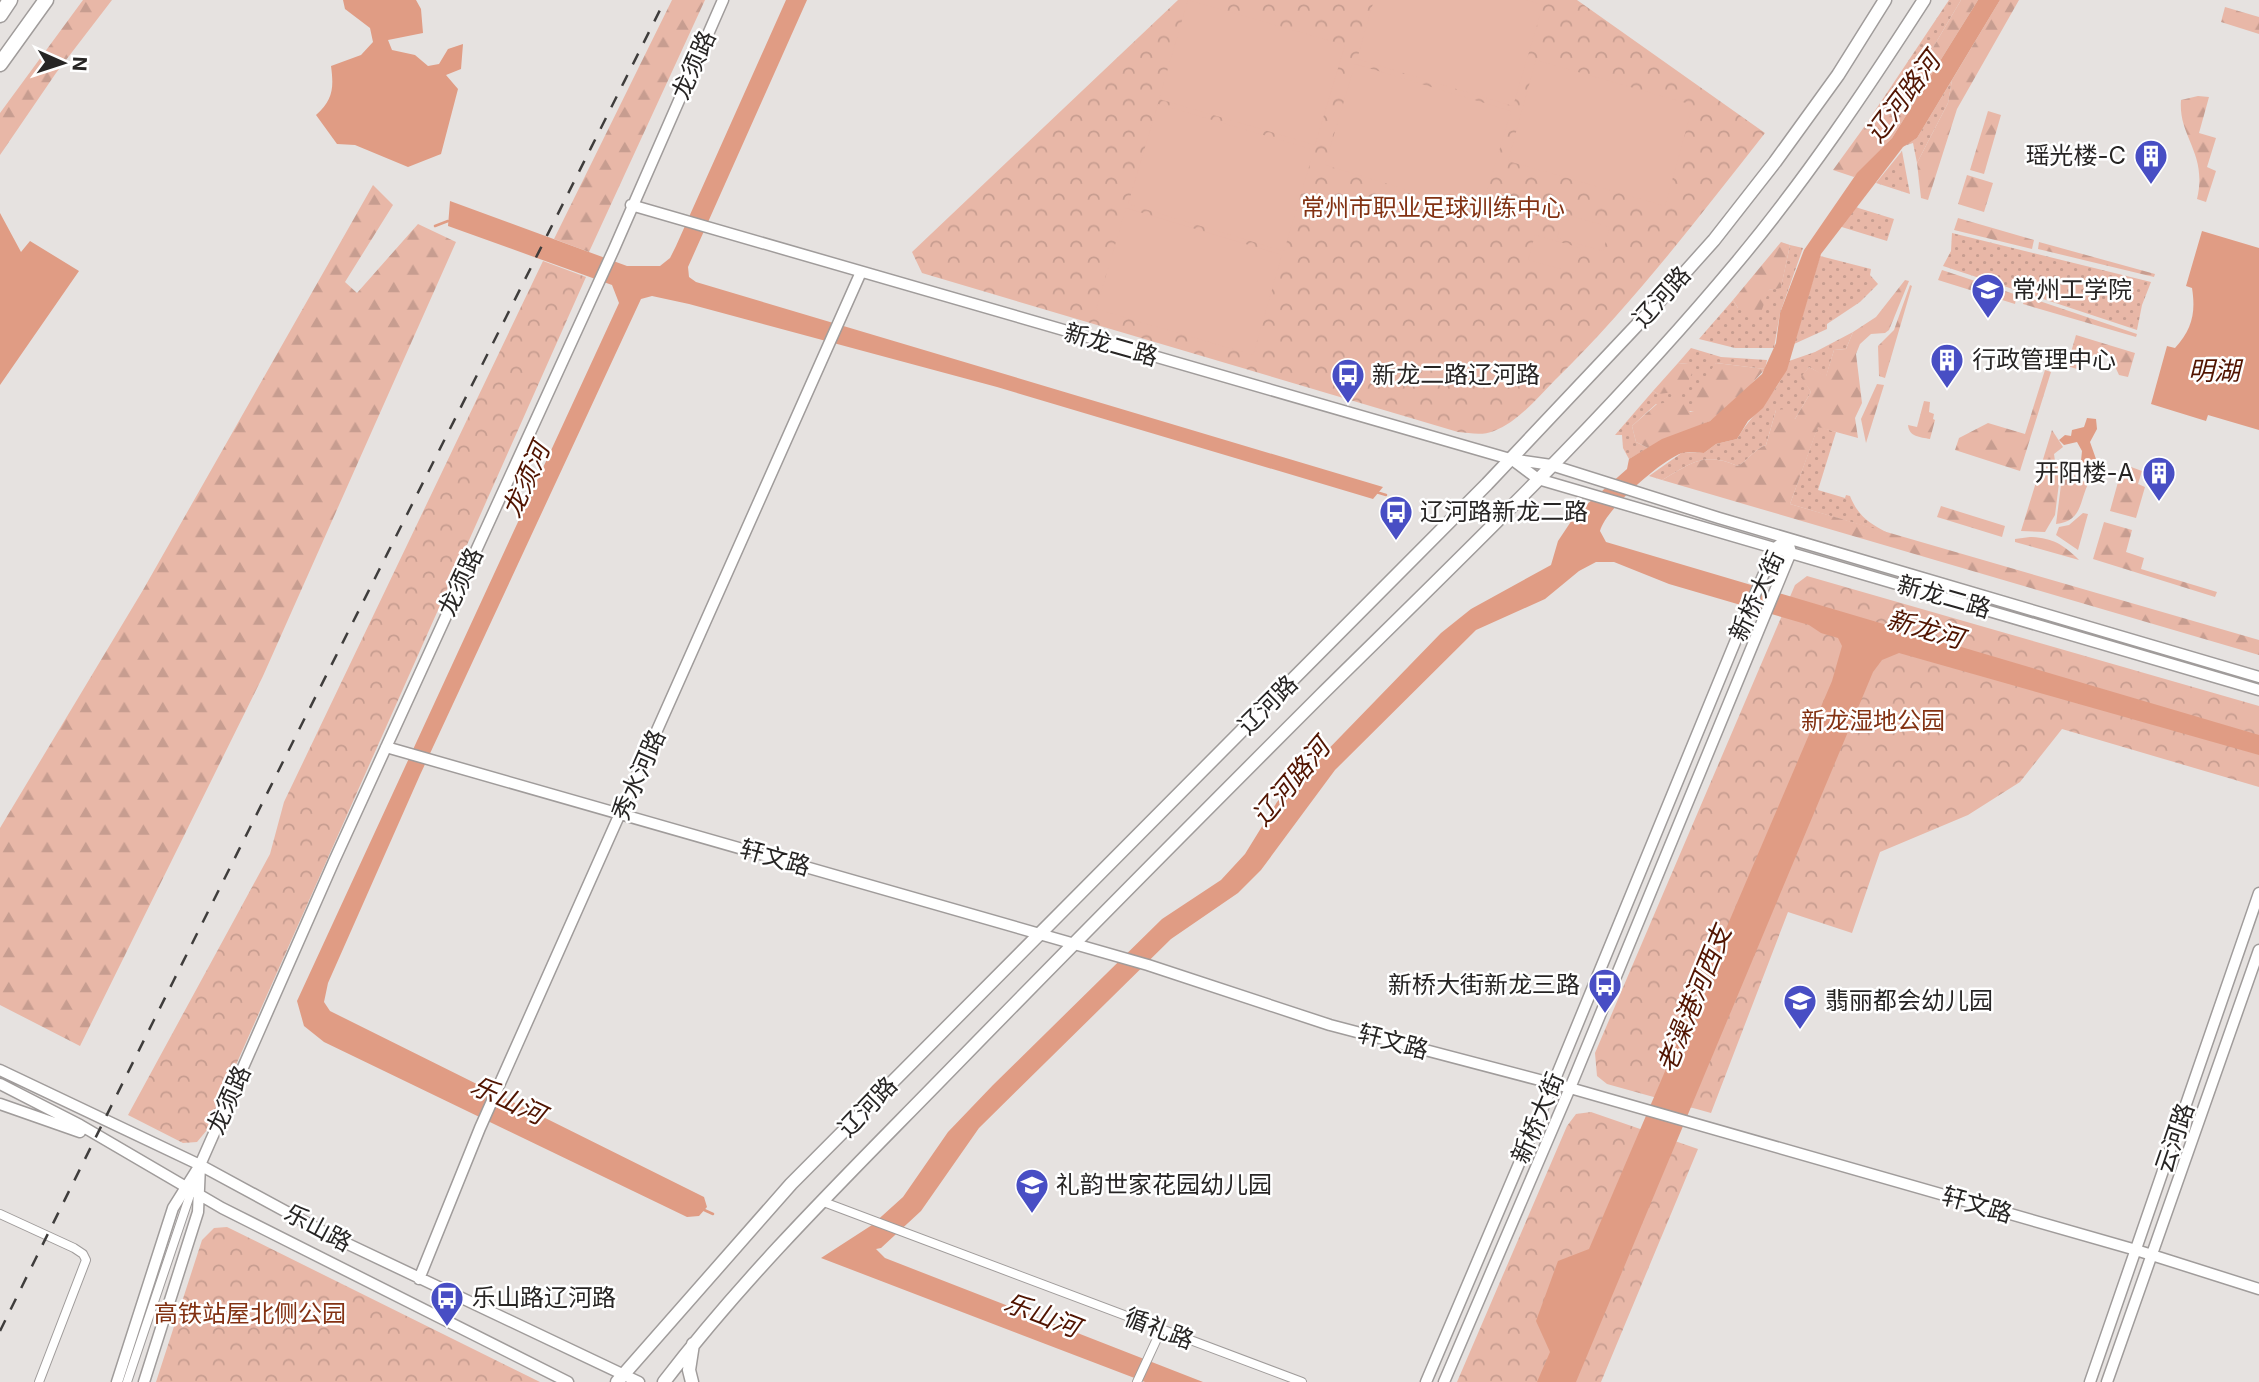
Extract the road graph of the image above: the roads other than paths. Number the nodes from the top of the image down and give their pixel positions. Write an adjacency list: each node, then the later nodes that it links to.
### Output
1 (10, 0): 6 (highway)
2 (46, 0): 7 (highway)
3 (723, 0): 8 (street, 龙须路)
4 (1885, 0): 10 (main road, 辽河路)
5 (1924, 0): 11 (main road, 辽河路)
6 (0, 15)
7 (0, 64)
8 (631, 205): 9 (street, 新龙二路); 18 (street, 龙须路)
9 (861, 272): 10 (street, 新龙二路); 19 (street, 秀水河路)
10 (1510, 459): 11 (street, 新龙二路); 12 (street); 21 (main road, 辽河路)
11 (1551, 465): 12 (main road, 辽河路); 13 (street, 新龙二路)
12 (1538, 479): 14 (street, 新龙二路); 22 (main road, 辽河路)
13 (1787, 539): 14 (street, 新桥大街); 15 (street, 新桥大街); 16 (street, 新龙二路)
14 (1775, 548): 15 (street, 新龙二路); 26 (street, 新桥大街)
15 (1791, 552): 17 (street, 新龙二路); 27 (street, 新桥大街)
16 (2259, 677)
17 (2259, 690)
18 (386, 747): 19 (street, 轩文路); 30 (street, 龙须路)
19 (621, 815): 21 (street, 轩文路); 36 (street, 秀水河路)
20 (2259, 893): 34 (street, 云河路)
21 (1039, 933): 22 (street, 轩文路); 40 (main road, 辽河路)
22 (1072, 943): 26 (street, 轩文路); 32 (main road, 辽河路)
23 (2259, 950): 35 (street, 云河路)
24 (0, 1070): 30 (street, 乐山路)
25 (0, 1084): 29 (street, 乐山路)
26 (1553, 1084): 27 (street, 轩文路); 52 (street, 新桥大街)
27 (1570, 1088): 34 (street, 轩文路); 53 (street, 新桥大街)
28 (0, 1104): 29 (street)
29 (122, 1149): 31 (street, 乐山路)
30 (200, 1165): 31 (street, 龙须路); 31 (street, 龙须路); 36 (street, 乐山路)
31 (192, 1190): 42 (street, 龙须路); 43 (street); 44 (street, 龙须路); 45 (street, 乐山路)
32 (821, 1201): 38 (street, 循礼路); 39 (main road, 辽河路)
33 (0, 1214): 41 (street)
34 (2136, 1250): 35 (street, 轩文路); 54 (street, 云河路)
35 (2151, 1255): 37 (street, 轩文路); 55 (street, 云河路)
36 (419, 1279): 40 (street, 乐山路)
37 (2259, 1289)
38 (1161, 1330): 50 (street); 51 (street, 循礼路)
39 (693, 1343): 48 (main road, 辽河路); 49 (main road)
40 (620, 1379): 46 (main road, 辽河路); 47 (street, 乐山路)
41 (39, 1382)
42 (117, 1382)
43 (127, 1382)
44 (144, 1382)
45 (568, 1382)
46 (610, 1382)
47 (639, 1382)
48 (664, 1382)
49 (692, 1382)
50 (1137, 1382)
51 (1302, 1382)
52 (1426, 1382)
53 (1444, 1382)
54 (2090, 1382)
55 (2107, 1382)

